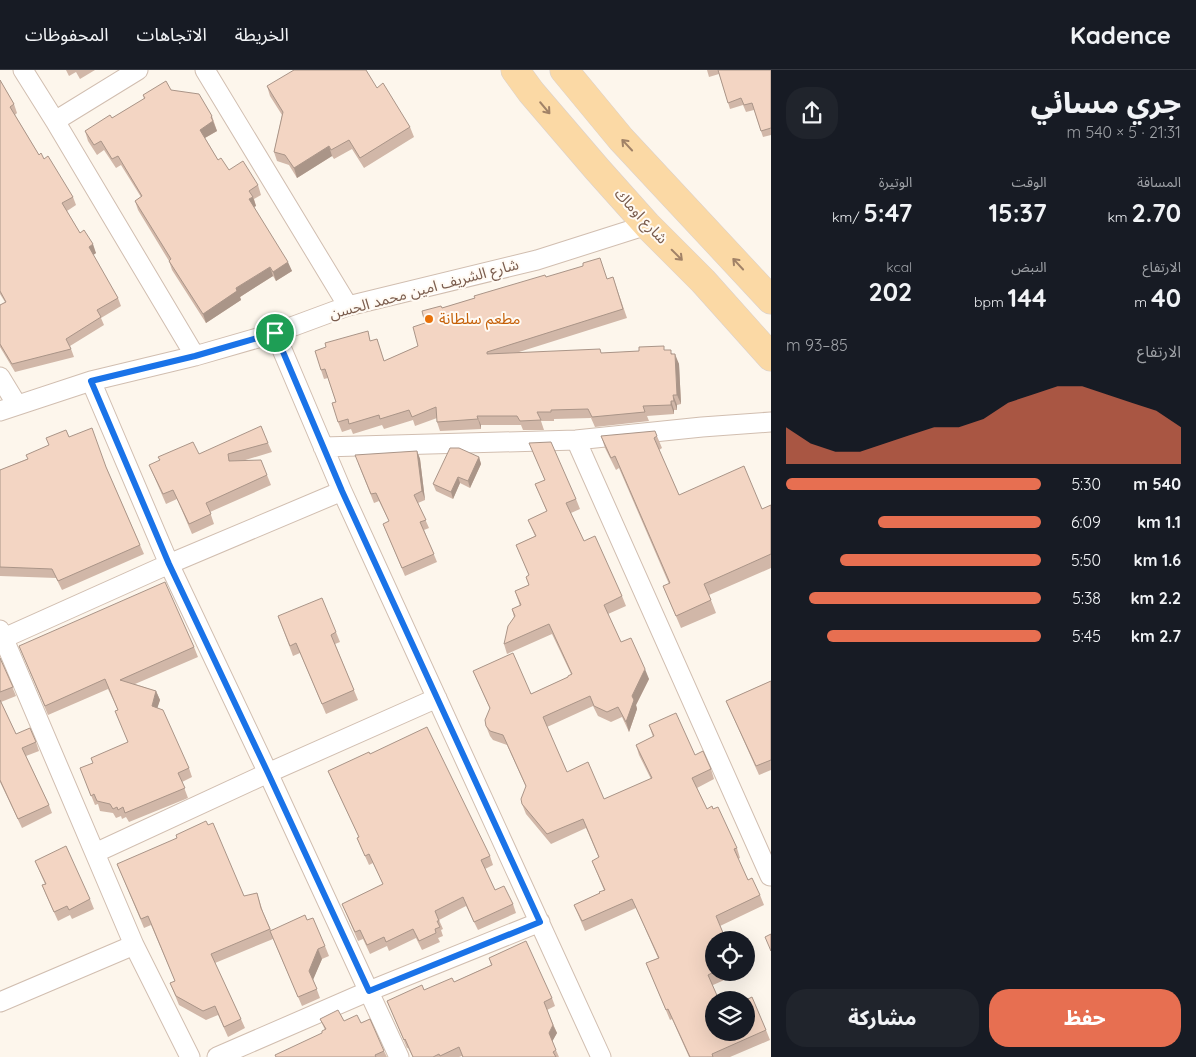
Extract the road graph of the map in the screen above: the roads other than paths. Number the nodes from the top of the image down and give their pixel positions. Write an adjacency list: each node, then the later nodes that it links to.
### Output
1 (23, 70): 6 (street)
2 (138, 70): 6 (street)
3 (204, 70): 9 (street)
4 (515, 70): 7 (main road, شارع اوماك, one-way to 7)
5 (564, 70): 8 (main road, one-way to 5)
6 (56, 121): 11 (street)
7 (647, 225): 9 (street, شارع الشريف امين محمد الحسن); 12 (main road, شارع اوماك, one-way to 12)
8 (771, 300)
9 (348, 306): 10 (street, شارع الشريف امين محمد الحسن)
10 (275, 333): 11 (street, شارع الشريف امين محمد الحسن); 18 (street)
11 (195, 356): 14 (street, شارع الشريف امين محمد الحسن)
12 (771, 358)
13 (0, 376): 15 (street)
14 (91, 381): 15 (street, شارع الشريف امين محمد الحسن); 20 (street)
15 (8, 408)
16 (771, 422): 17 (street)
17 (576, 440): 18 (street); 25 (street)
18 (323, 448): 19 (street)
19 (342, 491): 20 (street); 22 (street)
20 (169, 564): 21 (street); 23 (street)
21 (2, 634): 24 (street)
22 (437, 698): 23 (street); 26 (street)
23 (268, 773): 24 (street); 28 (street)
24 (95, 853): 27 (street)
25 (770, 876)
26 (540, 922): 28 (street); 33 (street)
27 (134, 945): 29 (street); 30 (street)
28 (369, 991): 31 (street); 32 (street)
29 (0, 1002)
30 (190, 1057)
31 (218, 1057)
32 (399, 1057)
33 (601, 1057)

